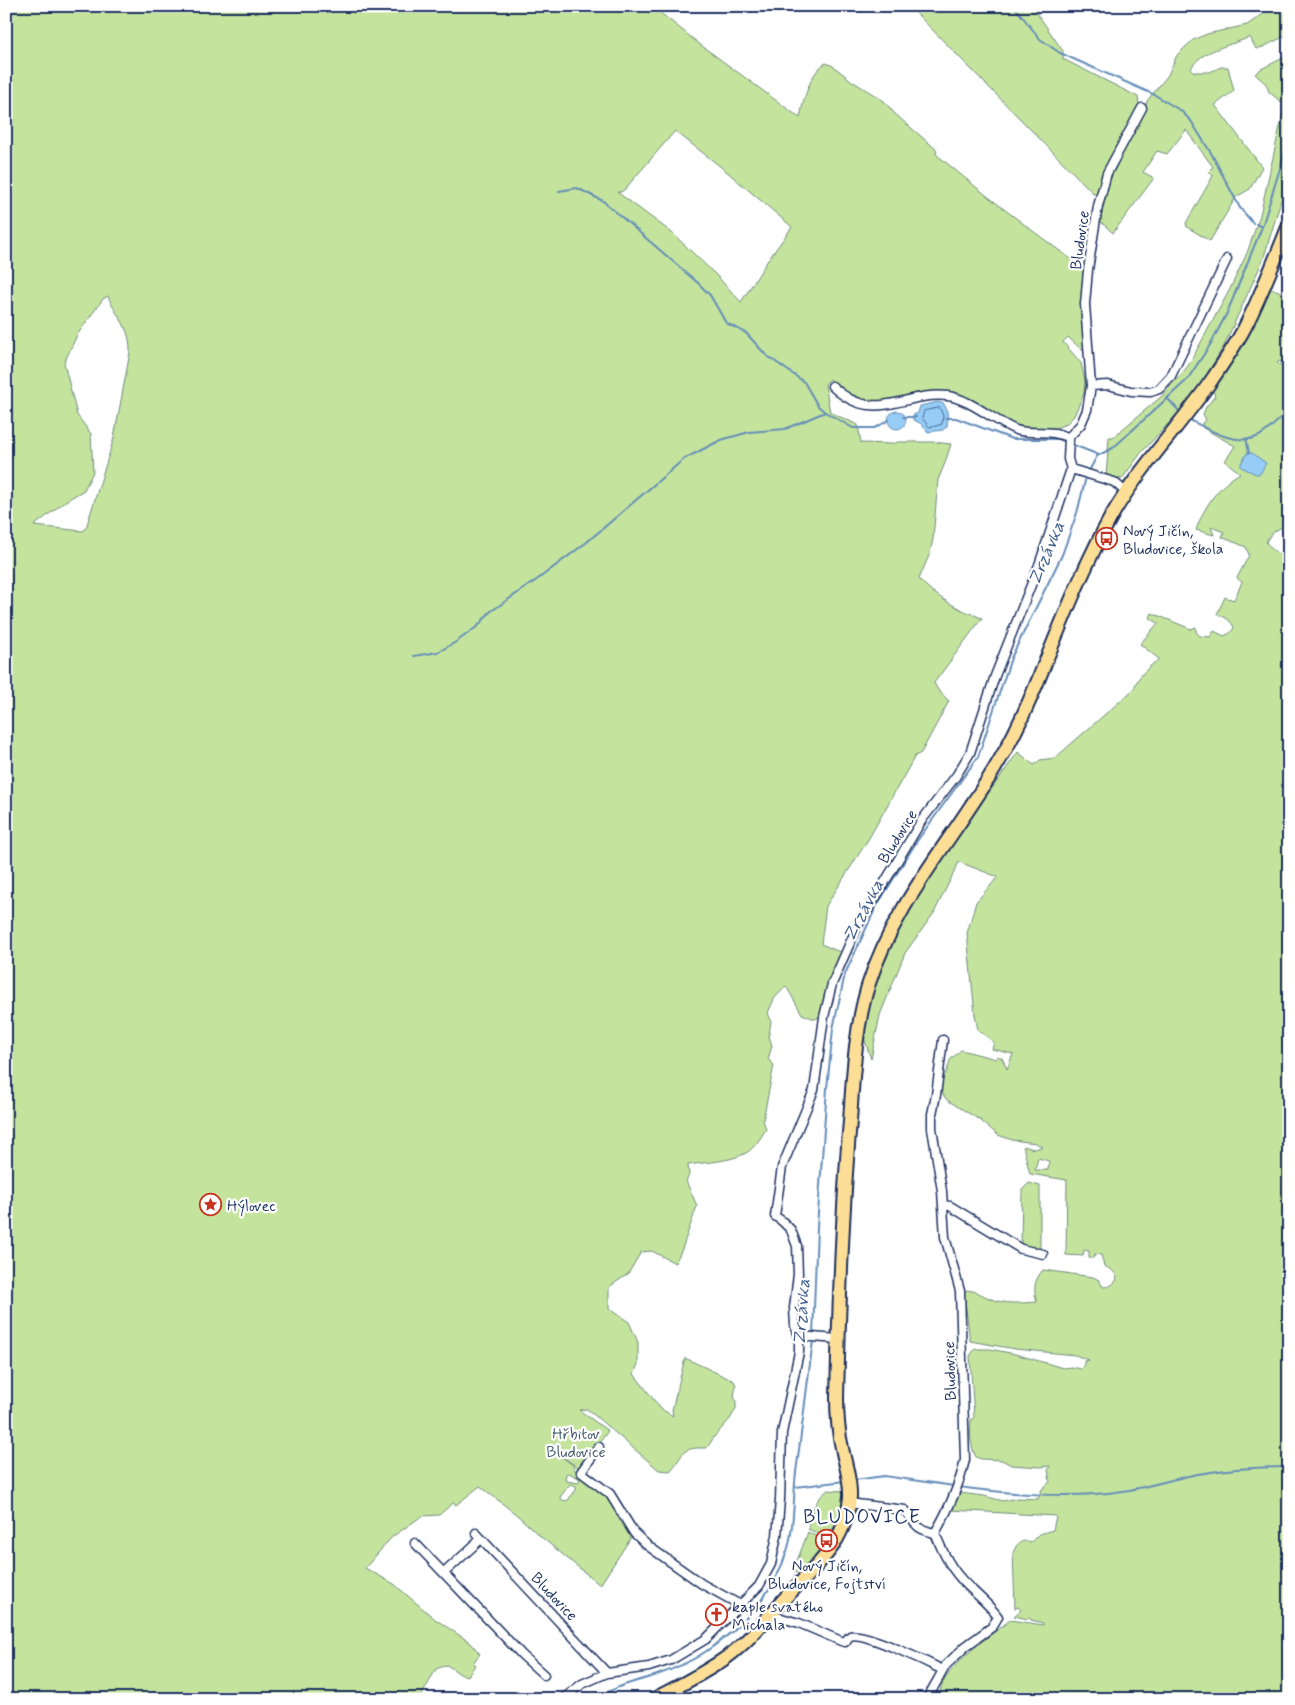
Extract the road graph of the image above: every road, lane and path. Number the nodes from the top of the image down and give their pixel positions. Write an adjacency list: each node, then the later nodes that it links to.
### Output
1 (1142, 108): 5 (street, Bludovice)
2 (1289, 225): 8 (main road)
3 (1227, 259): 5 (street)
4 (832, 386): 6 (street)
5 (1091, 386): 6 (street, Bludovice)
6 (1069, 437): 7 (street, Bludovice)
7 (1074, 470): 8 (street); 12 (street, Bludovice)
8 (1127, 493): 13 (main road)
9 (943, 1040): 10 (street, Bludovice)
10 (943, 1205): 11 (street); 16 (street, Bludovice)
11 (1043, 1254)
12 (802, 1336): 13 (street); 19 (street, Bludovice)
13 (838, 1339): 15 (main road)
14 (599, 1447): 19 (street)
15 (849, 1503): 16 (street); 20 (main road)
16 (935, 1532): 21 (street)
17 (415, 1543): 18 (street)
18 (444, 1573): 22 (street, Bludovice); 23 (street)
19 (742, 1605): 22 (street, Bludovice)
20 (772, 1614): 21 (street); 25 (main road)
21 (943, 1670): 26 (street)
22 (607, 1673): 24 (street, Bludovice)
23 (544, 1675)
24 (563, 1699)
25 (654, 1699)
26 (927, 1699)

